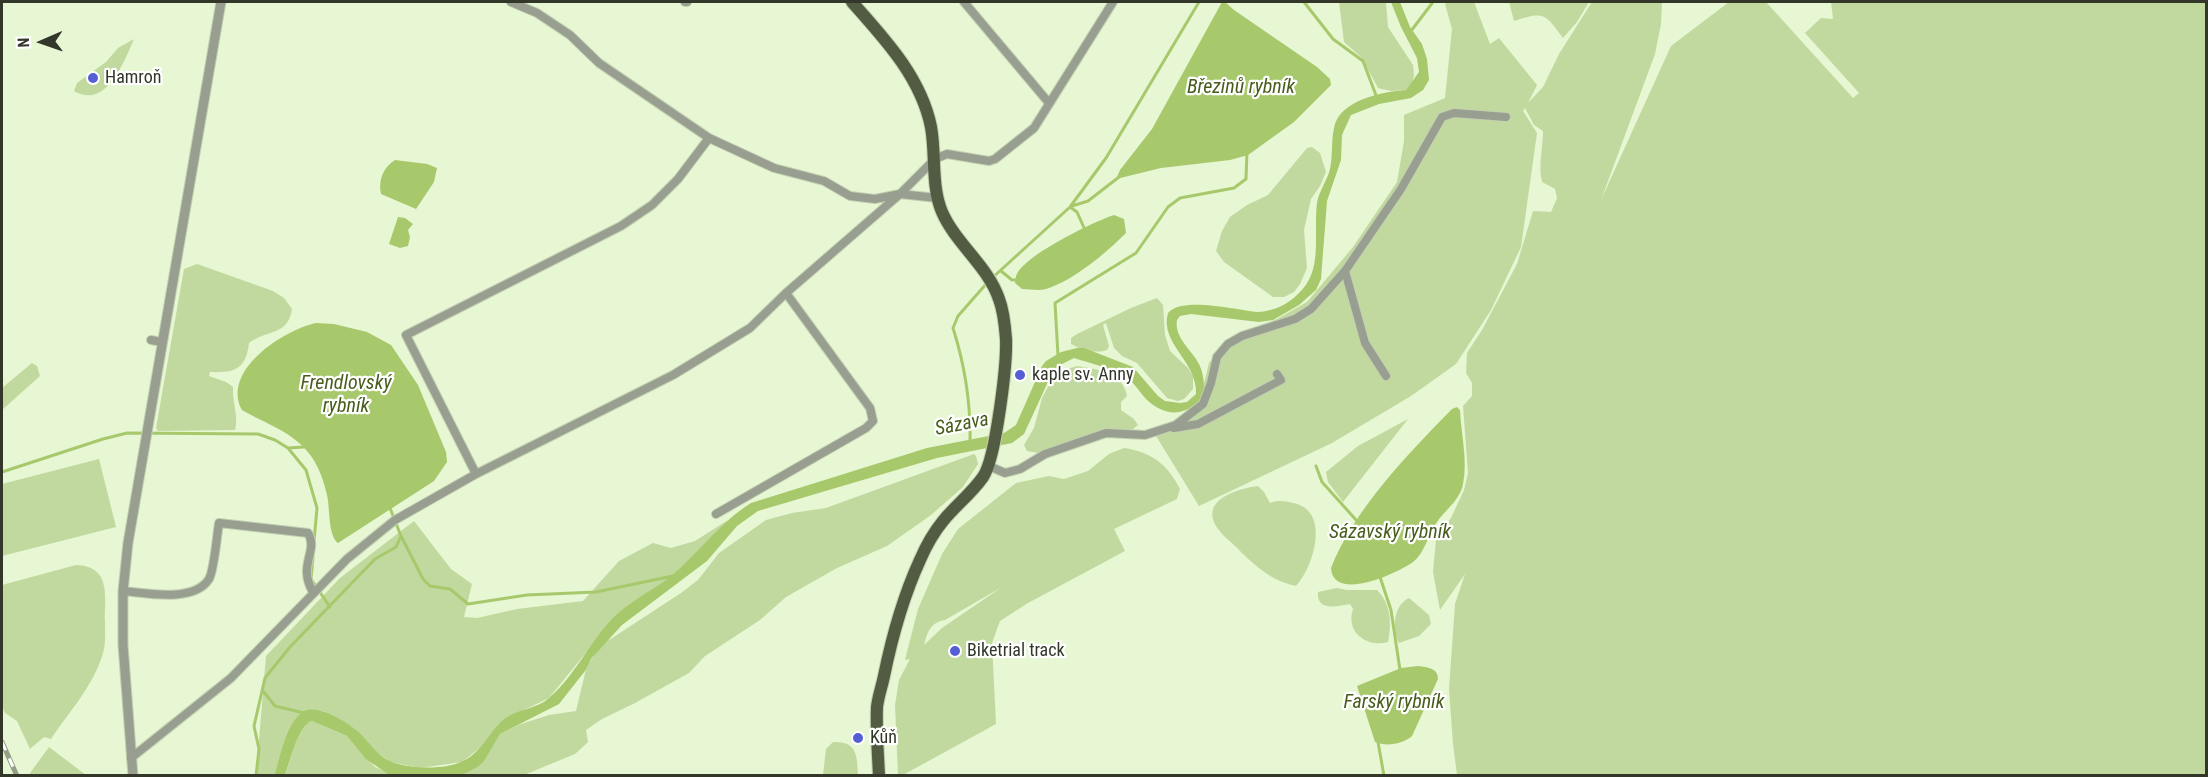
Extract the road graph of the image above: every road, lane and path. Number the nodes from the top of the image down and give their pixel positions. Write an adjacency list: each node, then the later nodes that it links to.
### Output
1 (221, 2): 15 (street)
2 (511, 2): 8 (street)
3 (852, 2): 9 (main road)
4 (964, 2): 6 (street)
5 (1113, 2): 6 (street)
6 (1049, 103): 9 (street)
7 (1506, 117): 12 (street)
8 (709, 138): 10 (street); 20 (street)
9 (935, 159): 10 (street); 11 (main road)
10 (900, 194): 11 (street); 13 (street)
11 (937, 198): 19 (main road)
12 (1345, 271): 17 (street); 18 (street)
13 (786, 293): 20 (street); 21 (street)
14 (151, 340): 15 (street)
15 (162, 342): 22 (street)
16 (1277, 374): 18 (street)
17 (1386, 376)
18 (1167, 429): 19 (street)
19 (989, 466): 26 (main road)
20 (476, 474): 23 (street)
21 (716, 514)
22 (123, 591): 23 (street); 24 (street)
23 (313, 592): 24 (street)
24 (131, 758): 25 (street)
25 (133, 776)
26 (879, 776)

